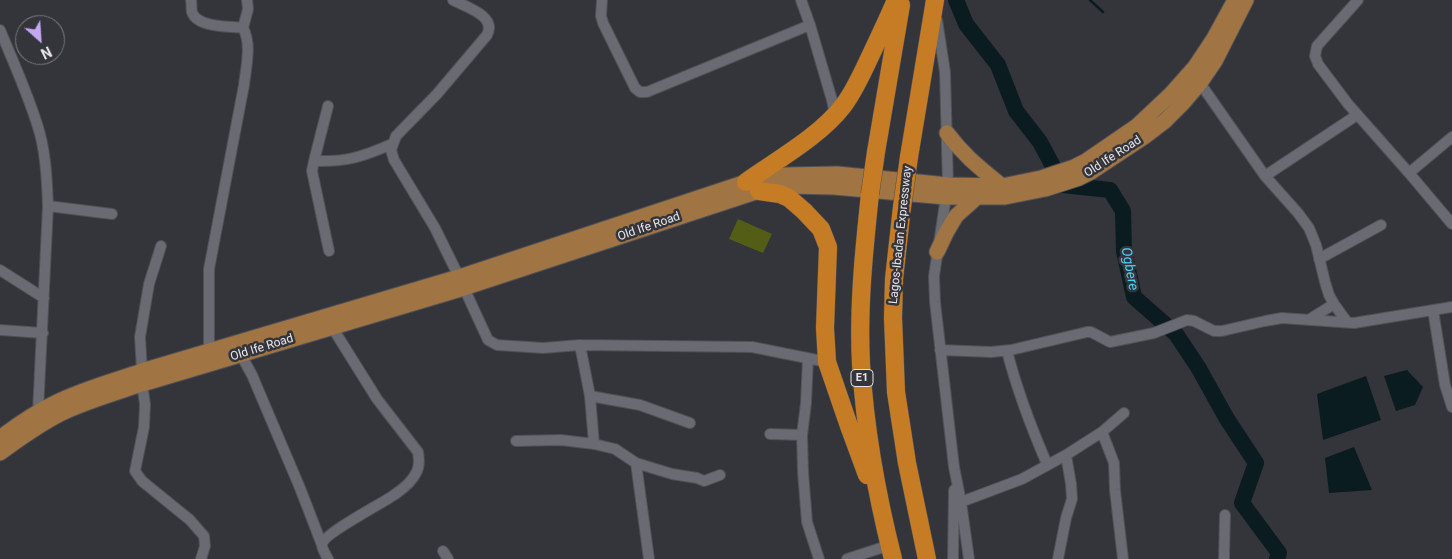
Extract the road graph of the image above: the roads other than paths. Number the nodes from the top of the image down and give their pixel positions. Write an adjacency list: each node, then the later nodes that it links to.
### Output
1 (191, 0): 13 (street)
2 (247, 0): 13 (street)
3 (453, 0): 21 (street)
4 (602, 0): 12 (street)
5 (801, 0): 12 (street)
6 (896, 0): 18 (highway)
7 (902, 0): 77 (highway, E1, bridge)
8 (1235, 0): 23 (main road, Old Ife Road)
9 (1246, 0): 15 (main road, Old Ife Road)
10 (935, 2): 19 (street); 86 (highway, Lagos-Ibadan Expressway, bridge)
11 (1353, 2): 17 (street)
12 (810, 25): 18 (street)
13 (243, 28): 54 (street)
14 (0, 30): 31 (street)
15 (1200, 83): 23 (main road, Old Ife Road); 25 (street)
16 (328, 106): 22 (street)
17 (1357, 115): 24 (street); 25 (street)
18 (832, 119): 27 (highway)
19 (947, 133): 28 (main road); 29 (street)
20 (1452, 137): 24 (street)
21 (392, 144): 22 (street); 40 (street)
22 (314, 162): 36 (street)
23 (1076, 173): 26 (main road, Old Ife Road)
24 (1409, 173): 33 (street)
25 (1265, 176): 38 (street)
26 (1043, 183): 28 (main road, Old Ife Road); 30 (main road, Old Ife Road)
27 (753, 186): 29 (main road, Old Ife Road); 40 (main road, Old Ife Road); 57 (highway)
28 (1002, 186): 29 (main road, Old Ife Road)
29 (947, 191): 30 (main road, Old Ife Road); 37 (street)
30 (976, 198): 37 (main road)
31 (48, 206): 32 (street); 42 (street)
32 (112, 214)
33 (1452, 224)
34 (1382, 225): 38 (street)
35 (161, 246): 58 (street)
36 (329, 251)
37 (937, 252): 52 (street)
38 (1319, 259): 43 (street)
39 (0, 270): 42 (street)
40 (462, 282): 41 (main road, Old Ife Road); 51 (street)
41 (432, 291): 48 (main road, Old Ife Road); 54 (main road, Old Ife Road)
42 (44, 298): 50 (street)
43 (1334, 304): 46 (street); 47 (street)
44 (1452, 307): 45 (street)
45 (1434, 310): 47 (street); 60 (street)
46 (1310, 319): 47 (street); 53 (street)
47 (1347, 322)
48 (332, 327): 55 (main road, Old Ife Road); 79 (street)
49 (0, 330): 50 (street)
50 (42, 333): 61 (street)
51 (580, 345): 56 (street); 59 (street)
52 (940, 350): 53 (street); 74 (street)
53 (1007, 350): 73 (street)
54 (209, 352): 58 (main road, Old Ife Road)
55 (241, 355): 58 (main road, Old Ife Road); 79 (street)
56 (808, 358): 57 (street); 66 (street)
57 (827, 362): 77 (highway)
58 (142, 378): 61 (main road, Old Ife Road); 70 (main road, Old Ife Road); 81 (street)
59 (590, 396): 63 (street); 69 (street)
60 (1452, 407)
61 (38, 412): 67 (main road, Old Ife Road)
62 (1124, 412): 64 (street)
63 (690, 423)
64 (1102, 432): 71 (street); 90 (street)
65 (770, 434): 66 (street)
66 (802, 435): 84 (street)
67 (0, 438)
68 (516, 441): 69 (street)
69 (594, 444): 72 (street)
70 (0, 453)
71 (1066, 455): 73 (street); 89 (street)
72 (636, 463): 75 (street); 83 (street)
73 (1047, 464): 76 (street)
74 (954, 467): 76 (street); 87 (street)
75 (720, 475)
76 (961, 502): 88 (street)
77 (881, 504): 80 (highway, E1)
78 (1225, 515): 91 (street)
79 (322, 545): 82 (street)
80 (891, 552): 85 (street)
81 (201, 559)
82 (328, 559)
83 (649, 559)
84 (819, 559)
85 (847, 559)
86 (927, 559)
87 (953, 559)
88 (968, 559)
89 (1058, 559)
90 (1123, 559)
91 (1224, 559)

